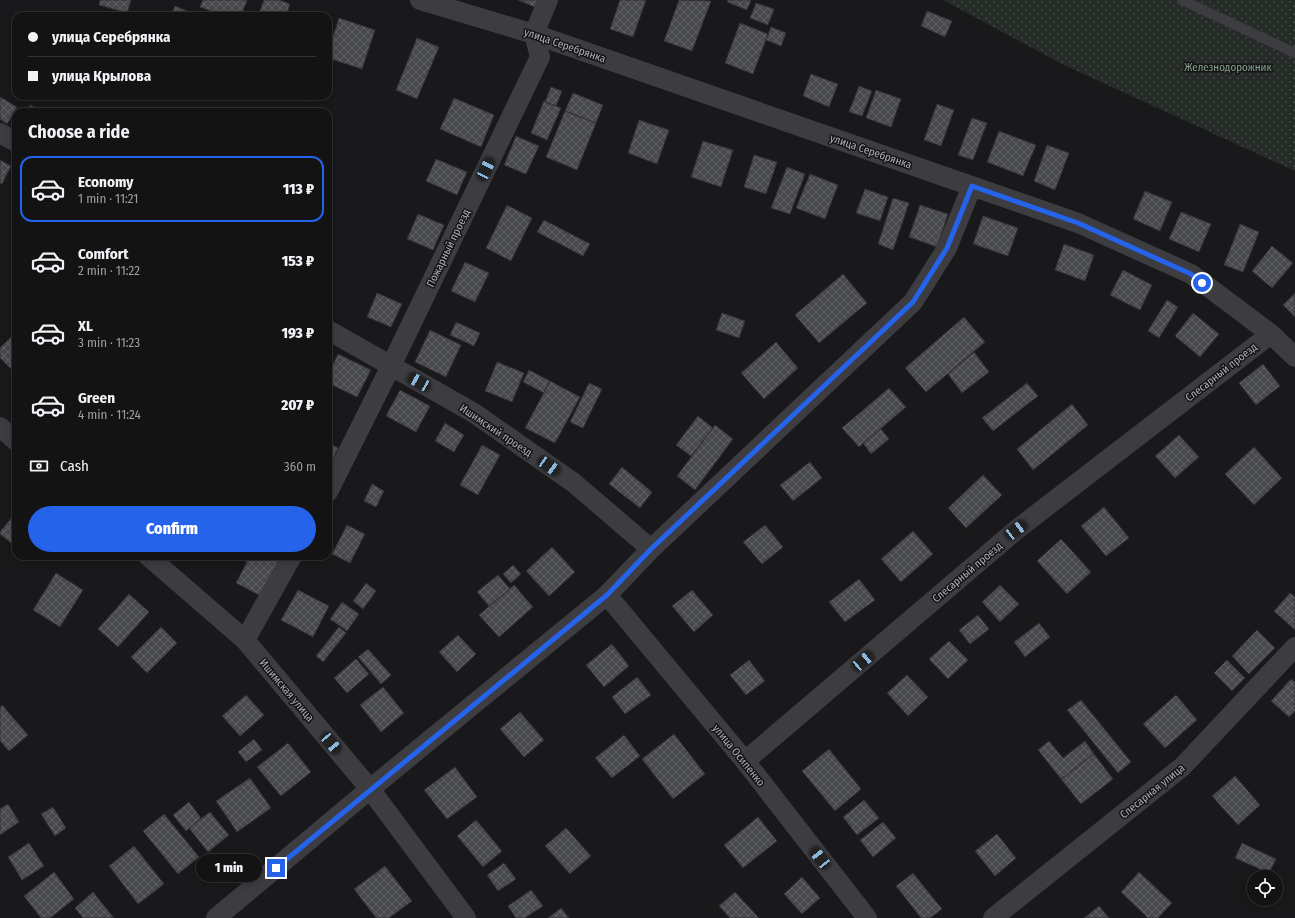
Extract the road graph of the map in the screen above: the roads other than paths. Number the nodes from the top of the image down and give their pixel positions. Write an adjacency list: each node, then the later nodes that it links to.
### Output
1 (420, 0): 4 (street, улица Серебрянка)
2 (548, 0): 4 (street)
3 (1182, 0): 5 (lane)
4 (534, 34): 8 (street, улица Серебрянка); 12 (street, Пожарный проезд)
5 (1295, 53)
6 (0, 133): 7 (street)
7 (12, 140)
8 (972, 186): 10 (street, улица Серебрянка); 16 (street)
9 (332, 332): 12 (street, Ишимский проезд)
10 (1271, 334): 11 (street, улица Серебрянка); 22 (street, Слесарный проезд)
11 (1295, 358)
12 (391, 366): 15 (street, Пожарный проезд); 16 (street, Ишимский проезд)
13 (0, 427): 14 (street)
14 (12, 438)
15 (332, 484)
16 (651, 549): 19 (street)
17 (153, 560): 20 (street, Ишимская улица)
18 (290, 560): 20 (street)
19 (607, 595): 22 (street, улица Осипенко); 23 (street)
20 (245, 640): 23 (street, Ишимская улица)
21 (1295, 647): 27 (street, Слесарная улица)
22 (745, 761): 26 (street, улица Осипенко)
23 (370, 789): 24 (street); 25 (street, Ишимская улица)
24 (216, 918)
25 (466, 918)
26 (867, 918)
27 (994, 918)

